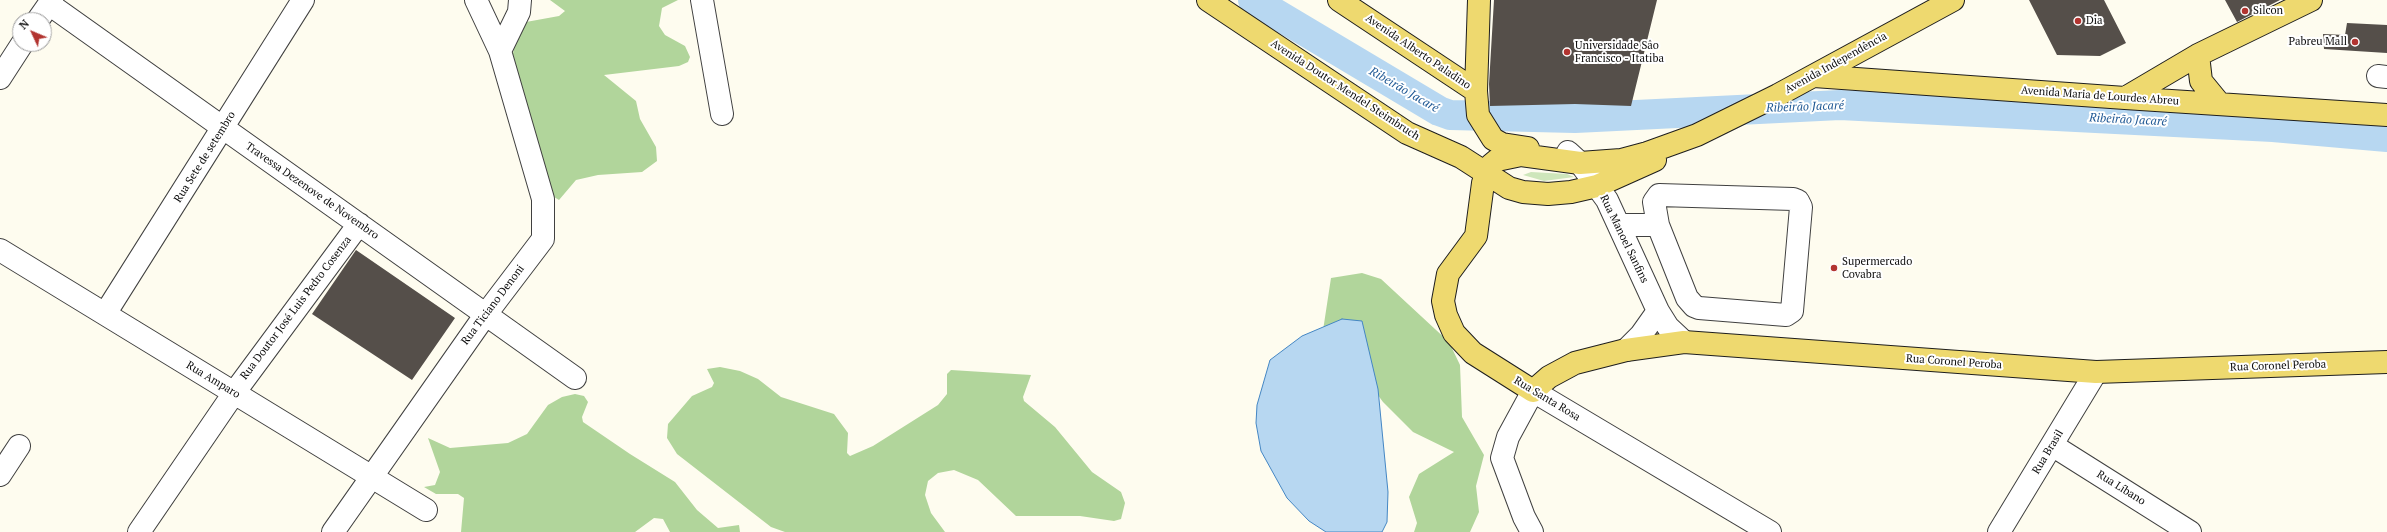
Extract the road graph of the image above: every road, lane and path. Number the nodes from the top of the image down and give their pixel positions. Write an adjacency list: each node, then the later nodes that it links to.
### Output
1 (303, 0): 21 (street, Rua Sete de setembro)
2 (476, 0): 11 (street, Rua Ticiano Denoni)
3 (520, 0): 11 (street)
4 (702, 0): 19 (street)
5 (1208, 0): 24 (main road, Avenida Doutor Mendel Steimbruch)
6 (1340, 0): 16 (main road, Avenida Alberto Paladino)
7 (1479, 0): 16 (main road)
8 (1953, 0): 14 (main road, Avenida Independência)
9 (2311, 0): 13 (main road)
10 (46, 8): 21 (street, Travessa Dezenove de Novembro)
11 (500, 51): 32 (street, Rua Ticiano Denoni)
12 (17, 52): 15 (street)
13 (2198, 56): 17 (main road); 18 (main road)
14 (1814, 76): 17 (main road, Avenida Maria de Lourdes Abreu); 22 (main road, Avenida Independência)
15 (0, 78)
16 (1476, 95): 23 (main road, Avenida Independência)
17 (2125, 98): 18 (main road, Avenida Maria de Lourdes Abreu)
18 (2219, 103): 20 (main road, Avenida Maria de Lourdes Abreu)
19 (722, 114)
20 (2387, 115)
21 (224, 128): 26 (street, Travessa Dezenove de Novembro); 31 (street, Rua Sete de setembro)
22 (1697, 135): 23 (main road, Avenida Independência); 25 (main road, Avenida Independência)
23 (1574, 158): 24 (main road, Avenida Independência); 25 (street, Rua Manoel Sanfins)
24 (1486, 174): 25 (main road, Avenida Independência); 38 (main road, Rua Santa Rosa)
25 (1597, 186): 27 (street, Rua Manoel Sanfins)
26 (359, 224): 32 (street, Travessa Dezenove de Novembro); 39 (street, Rua Doutor José Luis Pedro Cosenza)
27 (1620, 225): 28 (street); 30 (street, Rua Manoel Sanfins)
28 (1658, 225): 28 (street)
29 (0, 250): 31 (street, Rua Amparo)
30 (1658, 311): 33 (street, Rua Manoel Sanfins); 34 (street)
31 (105, 314): 39 (street, Rua Amparo)
32 (486, 314): 37 (street, Travessa Dezenove de Novembro); 43 (street, Rua Ticiano Denoni)
33 (1684, 342): 34 (main road, Rua Coronel Peroba); 36 (main road, Rua Coronel Peroba)
34 (1626, 350): 38 (main road, Rua Coronel Peroba)
35 (2387, 362): 36 (main road, Rua Coronel Peroba)
36 (2096, 372): 40 (street, Rua Brasil)
37 (575, 378)
38 (1533, 391): 47 (street); 48 (street, Rua Santa Rosa)
39 (234, 393): 43 (street, Rua Amparo); 45 (street, Rua Doutor José Luis Pedro Cosenza)
40 (2052, 445): 49 (street, Rua Brasil); 50 (street, Rua Líbano)
41 (19, 446): 42 (street)
42 (0, 475)
43 (372, 476): 44 (street, Rua Amparo); 46 (street, Rua Ticiano Denoni)
44 (426, 510)
45 (139, 532)
46 (333, 532)
47 (1532, 532)
48 (1770, 532)
49 (1999, 532)
50 (2190, 532)

